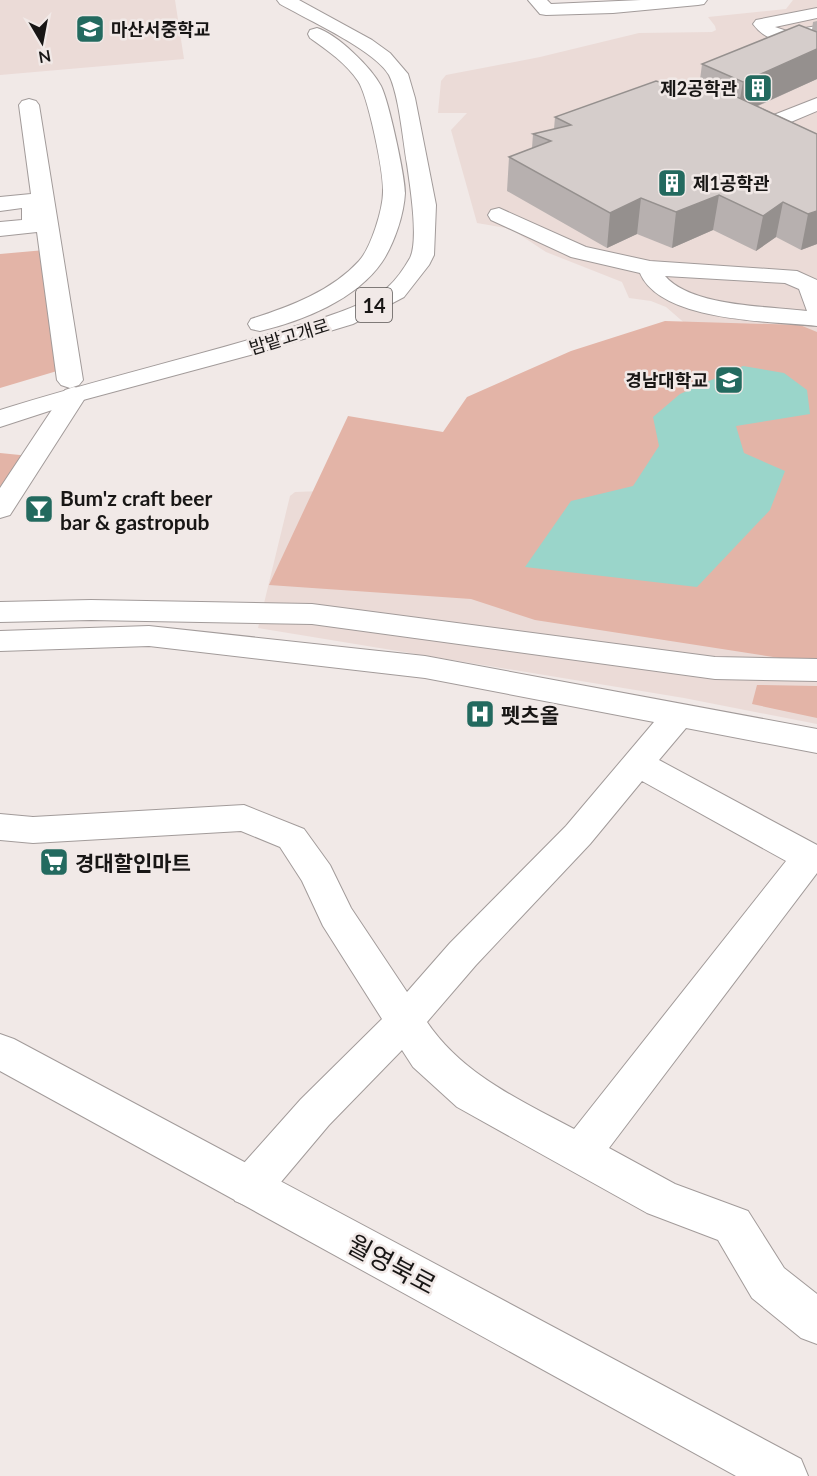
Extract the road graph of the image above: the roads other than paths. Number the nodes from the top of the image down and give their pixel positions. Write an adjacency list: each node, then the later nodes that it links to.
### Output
1 (269, 0): 17 (street, 밤밭고개로 / 14)
2 (286, 0): 17 (street, 밤밭고개로 / 14)
3 (537, 0): 4 (street)
4 (698, 0)
5 (789, 0): 6 (street)
6 (817, 12): 7 (street)
7 (817, 31)
8 (29, 105): 17 (street)
9 (815, 107): 10 (street)
10 (817, 149)
11 (0, 204): 13 (street)
12 (499, 215): 14 (street)
13 (0, 229)
14 (650, 268): 15 (street); 16 (street)
15 (817, 308)
16 (817, 320)
17 (72, 387): 18 (street, 밤밭고개로 / 14); 19 (street, 밤밭고개로 / 14); 20 (street)
18 (0, 402)
19 (0, 419)
20 (0, 509)
21 (0, 612): 23 (street)
22 (0, 641): 24 (street)
23 (817, 670)
24 (678, 715): 25 (street); 26 (street)
25 (817, 741)
26 (638, 764): 28 (street); 29 (street)
27 (0, 827): 29 (street)
28 (813, 859): 31 (street)
29 (404, 1022): 31 (street); 32 (street)
30 (0, 1051): 32 (street, 월영북로)
31 (580, 1154): 33 (street)
32 (250, 1187): 34 (street, 월영북로)
33 (817, 1322)
34 (784, 1476)

